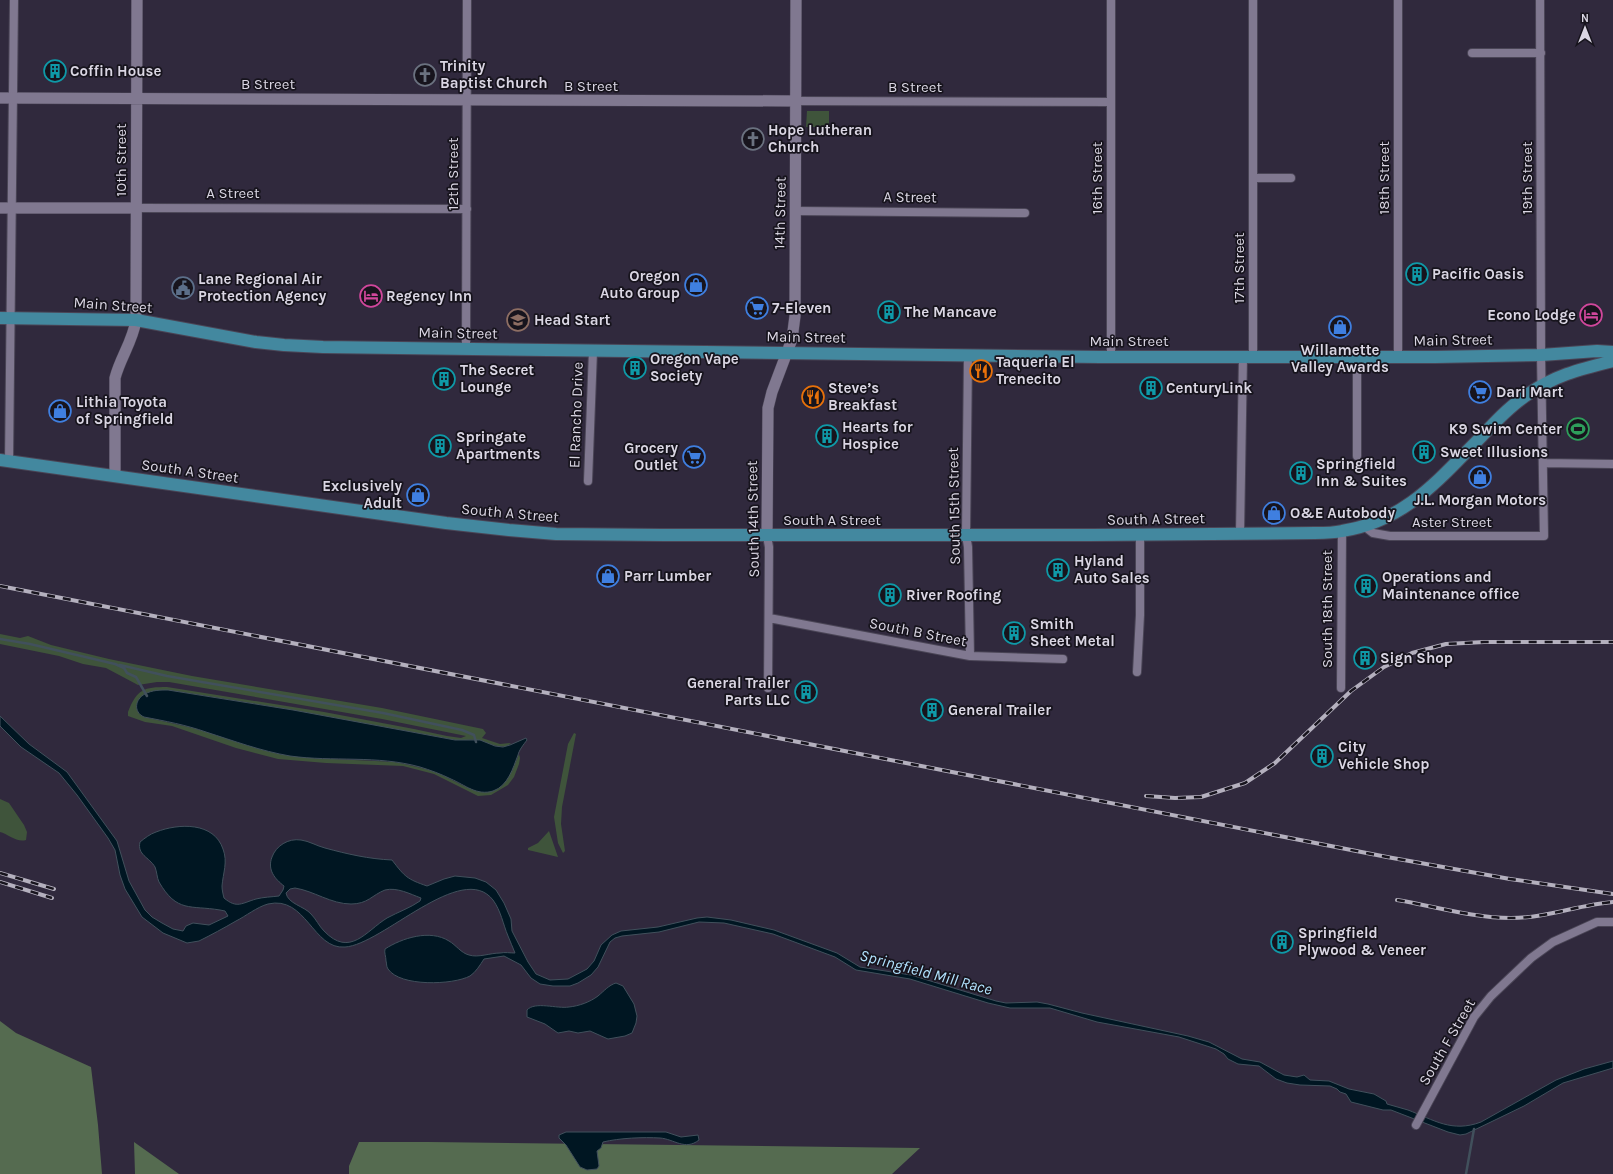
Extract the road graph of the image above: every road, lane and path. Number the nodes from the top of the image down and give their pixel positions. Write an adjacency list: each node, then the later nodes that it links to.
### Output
1 (14, 0): 12 (street)
2 (137, 0): 13 (street, 10th Street)
3 (467, 0): 14 (street, 12th Street)
4 (796, 0): 15 (street, 14th Street)
5 (1111, 0): 16 (street, 16th Street)
6 (1253, 0): 17 (street, 17th Street)
7 (1398, 0): 36 (street, 18th Street)
8 (1540, 0): 10 (street, 19th Street)
9 (1472, 53): 10 (street)
10 (1541, 53): 31 (street, 19th Street)
11 (0, 98): 12 (street, B Street)
12 (13, 98): 13 (street, B Street); 20 (street)
13 (136, 99): 14 (street, B Street); 21 (street, 10th Street)
14 (467, 100): 15 (street, B Street); 22 (street, 12th Street)
15 (796, 101): 16 (street, B Street); 23 (street, 14th Street)
16 (1111, 102): 33 (street, 16th Street)
17 (1253, 178): 18 (street); 34 (street, 17th Street)
18 (1291, 178)
19 (0, 208): 20 (street, A Street)
20 (11, 208): 21 (street, A Street); 25 (street)
21 (136, 208): 22 (street, A Street); 26 (street, 10th Street)
22 (466, 209): 27 (street, 12th Street)
23 (796, 211): 24 (street, A Street); 30 (street, 14th Street)
24 (1025, 213)
25 (5, 318): 26 (main road, Main Street); 40 (street)
26 (136, 320): 27 (main road, Main Street); 43 (street, 10th Street)
27 (466, 349): 28 (main road, Main Street)
28 (593, 351): 30 (main road, Main Street); 44 (street, El Rancho Drive)
29 (1613, 352): 31 (main road, Main Street)
30 (788, 353): 32 (main road, Main Street); 50 (street, South 14th Street)
31 (1541, 355): 36 (main road, Main Street); 38 (street, 19th Street)
32 (968, 356): 33 (main road, Main Street); 48 (street, South 15th Street)
33 (1111, 357): 34 (main road, Main Street)
34 (1248, 357): 35 (main road, Main Street); 47 (street, 17th Street)
35 (1357, 357): 36 (main road, Main Street); 39 (street)
36 (1398, 357)
37 (1613, 361): 38 (main road, South A Street)
38 (1542, 385): 41 (street, 19th Street); 45 (main road, South A Street)
39 (1357, 456)
40 (5, 461): 43 (main road, South A Street)
41 (1543, 463): 42 (street); 51 (street, 19th Street)
42 (1613, 464)
43 (115, 476): 50 (main road, South A Street)
44 (588, 481)
45 (1364, 526): 46 (main road, South A Street); 51 (street, Aster Street)
46 (1342, 531): 47 (main road, South A Street); 57 (street, South 18th Street)
47 (1240, 533): 49 (main road, South A Street)
48 (966, 535): 49 (main road, South A Street); 50 (main road, South A Street); 53 (street, South 15th Street)
49 (1140, 535): 55 (street)
50 (767, 536): 52 (street, South 14th Street)
51 (1544, 536)
52 (769, 618): 53 (street, South B Street); 56 (street, South 14th Street)
53 (970, 656): 54 (street, South B Street)
54 (1063, 659)
55 (1137, 672)
56 (768, 688)
57 (1341, 688)
58 (1613, 922): 59 (street, South F Street)
59 (1416, 1125)

